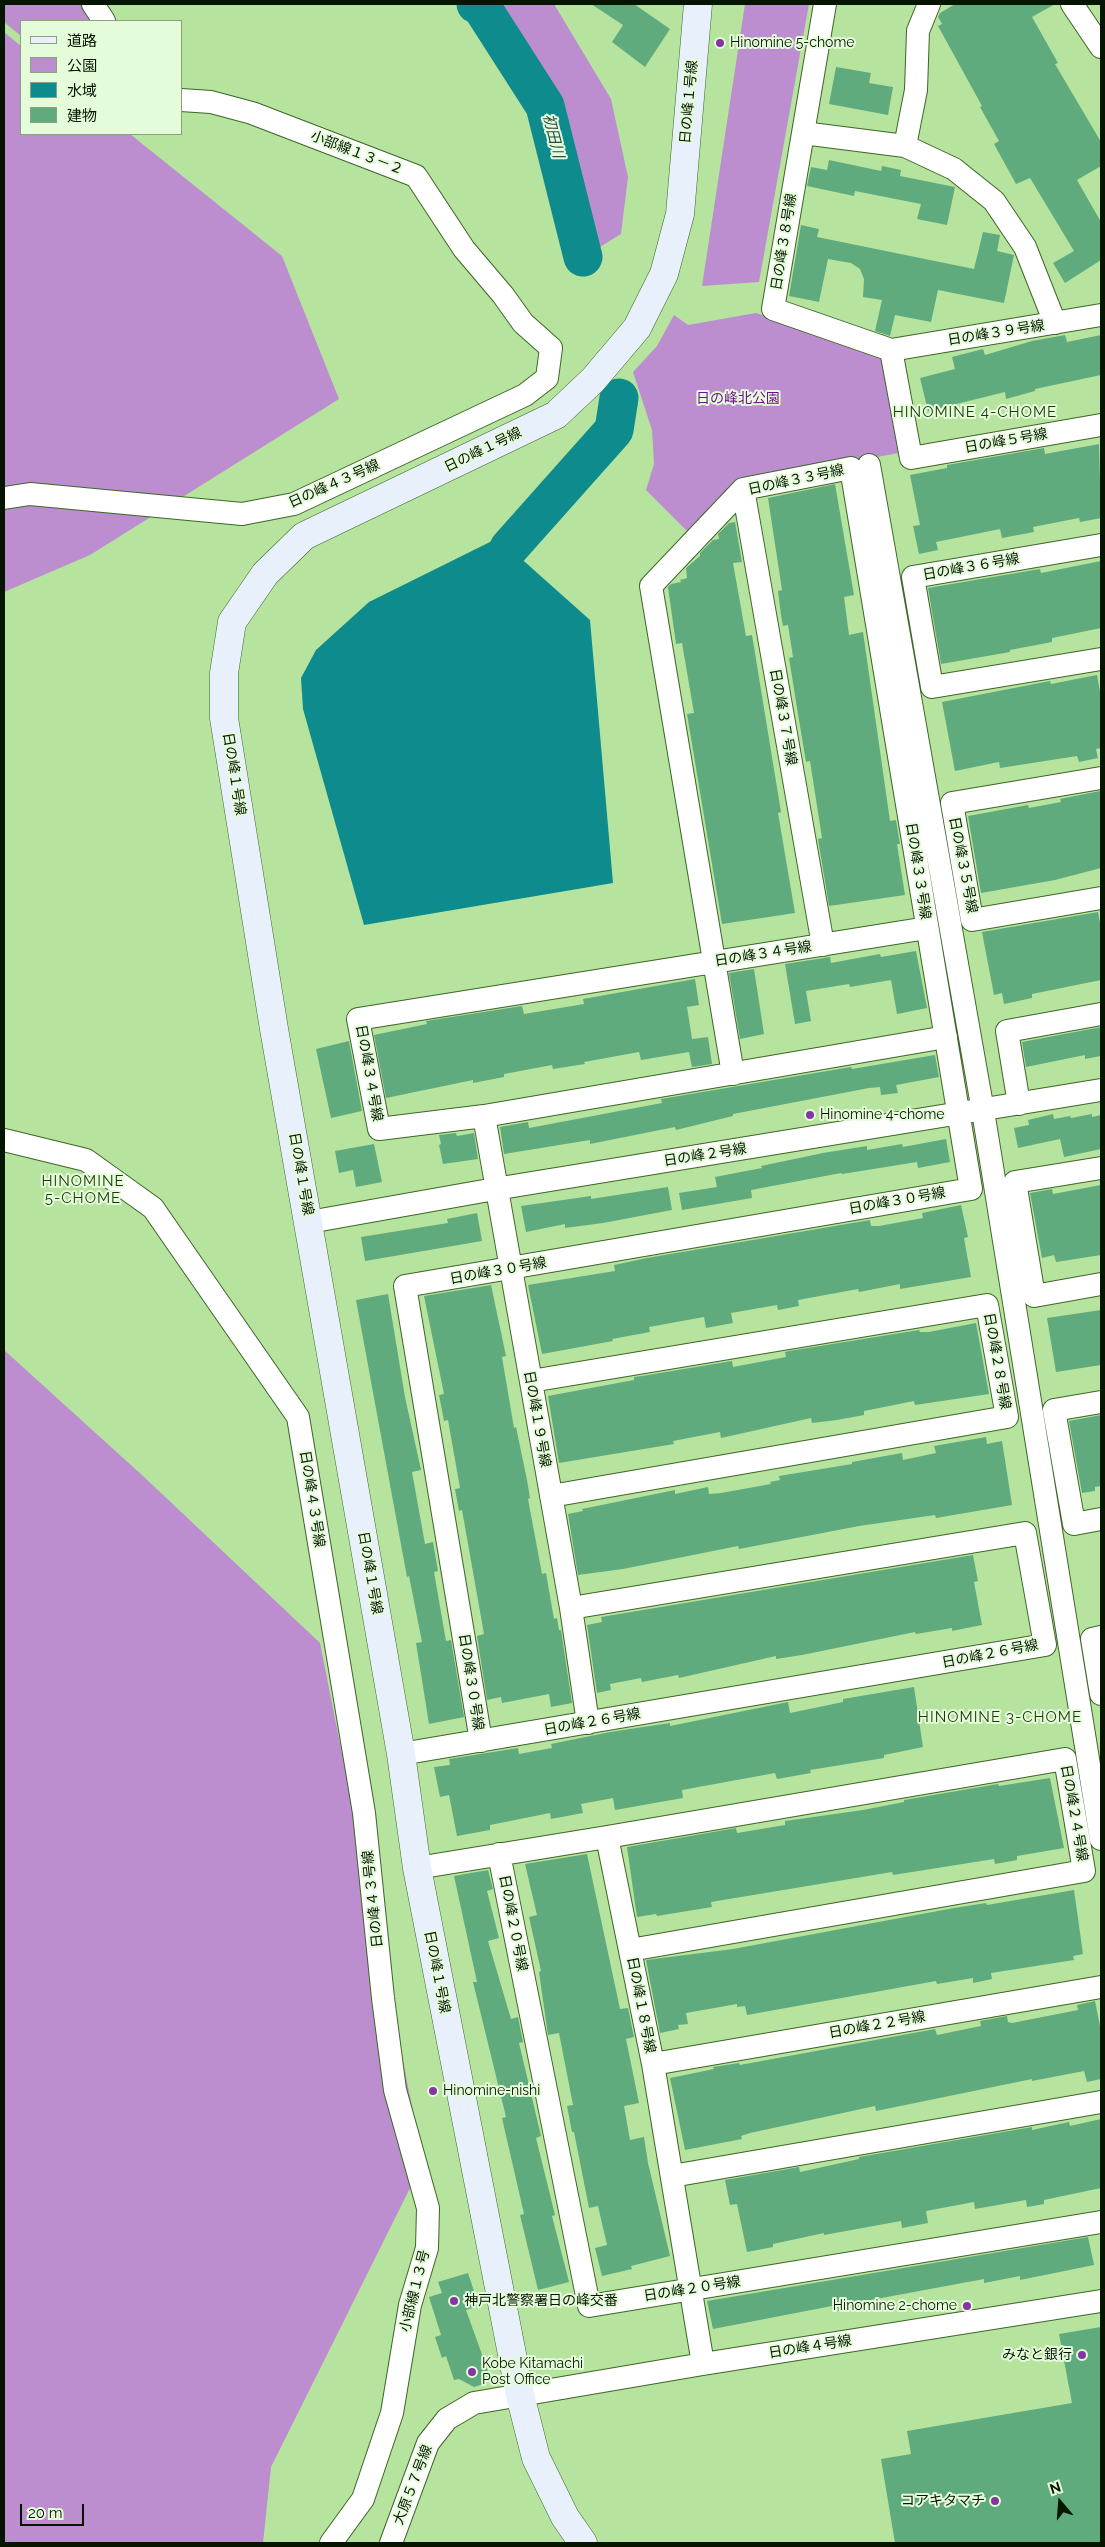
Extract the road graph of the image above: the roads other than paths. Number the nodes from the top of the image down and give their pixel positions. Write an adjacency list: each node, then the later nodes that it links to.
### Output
1 (93, 4): 6 (street)
2 (698, 4): 37 (street, 日の峰１号線)
3 (825, 4): 9 (street, 日の峰３８号線)
4 (929, 4): 10 (street)
5 (1081, 6): 7 (street)
6 (103, 20)
7 (1101, 47)
8 (182, 100): 12 (street, 小部線１３－２)
9 (802, 133): 10 (street); 14 (street, 日の峰３８号線)
10 (906, 146): 13 (street)
11 (1101, 315): 13 (street, 日の峰３９号線)
12 (523, 323): 18 (street, 日の峰４３号線)
13 (1055, 323): 14 (street, 日の峰３９号線)
14 (891, 350): 15 (street, 日の峰５号線)
15 (1101, 425)
16 (869, 465): 31 (street)
17 (744, 489): 23 (street, 日の峰３３号線); 24 (street, 日の峰３７号線); 25 (street, 日の峰３３号線)
18 (4, 498)
19 (1101, 545): 20 (street, 日の峰３６号線)
20 (1101, 659)
21 (1101, 778): 22 (street, 日の峰３５号線)
22 (1101, 898)
23 (927, 928): 24 (street, 日の峰３４号線); 27 (street, 日の峰３３号線)
24 (823, 945): 25 (street, 日の峰３４号線)
25 (715, 962): 28 (street, 日の峰３３号線); 33 (street, 日の峰３４号線)
26 (1101, 1014): 30 (street)
27 (946, 1037): 28 (street, 日の峰３４号線); 32 (street, 日の峰３３号線)
28 (733, 1074): 33 (street, 日の峰３４号線)
29 (1101, 1090): 30 (street, 日の峰２号線)
30 (1019, 1104): 31 (street, 日の峰２号線)
31 (982, 1111): 32 (street, 日の峰２号線); 51 (street)
32 (958, 1114): 36 (street, 日の峰２号線); 38 (street, 日の峰３０号線)
33 (484, 1116): 36 (street, 日の峰１９号線)
34 (4, 1140): 56 (street, 日の峰４３号線)
35 (1101, 1168): 39 (street)
36 (495, 1189): 37 (street, 日の峰２号線); 38 (street, 日の峰１９号線)
37 (309, 1222): 49 (street, 日の峰１号線)
38 (510, 1269): 40 (street, 日の峰１９号線); 48 (street, 日の峰３０号線)
39 (1101, 1284)
40 (530, 1381): 42 (street, 日の峰１９号線); 42 (street, 日の峰２８号線)
41 (1101, 1402): 43 (street)
42 (551, 1496): 44 (street, 日の峰１９号線)
43 (1101, 1519)
44 (571, 1608): 47 (street, 日の峰１９号線); 47 (street, 日の峰２６号線)
45 (1101, 1637): 46 (street)
46 (1101, 1694)
47 (588, 1723): 48 (street, 日の峰２６号線)
48 (481, 1741): 49 (street, 日の峰２６号線)
49 (401, 1754): 53 (street, 日の峰１号線)
50 (607, 1837): 52 (street); 54 (street, 日の峰１８号線); 54 (street, 日の峰２４号線)
51 (1101, 1839)
52 (499, 1854): 53 (street); 61 (street, 日の峰２０号線)
53 (417, 1868): 64 (street, 日の峰１号線)
54 (630, 1950): 57 (street, 日の峰１８号線)
55 (1101, 1987): 57 (street, 日の峰２２号線)
56 (383, 1998): 65 (street, 小部線１３号)
57 (653, 2064): 59 (street, 日の峰１８号線)
58 (1101, 2102): 59 (street)
59 (672, 2176): 61 (street, 日の峰１８号線)
60 (1101, 2222): 61 (street, 日の峰２０号線)
61 (691, 2289): 63 (street, 日の峰１８号線)
62 (1101, 2301): 63 (street, 日の峰４号線)
63 (703, 2364): 64 (street, 日の峰４号線)
64 (520, 2395): 66 (street, 大原５７号線); 67 (street, 日の峰１号線)
65 (331, 2543)
66 (391, 2543)
67 (583, 2543)

